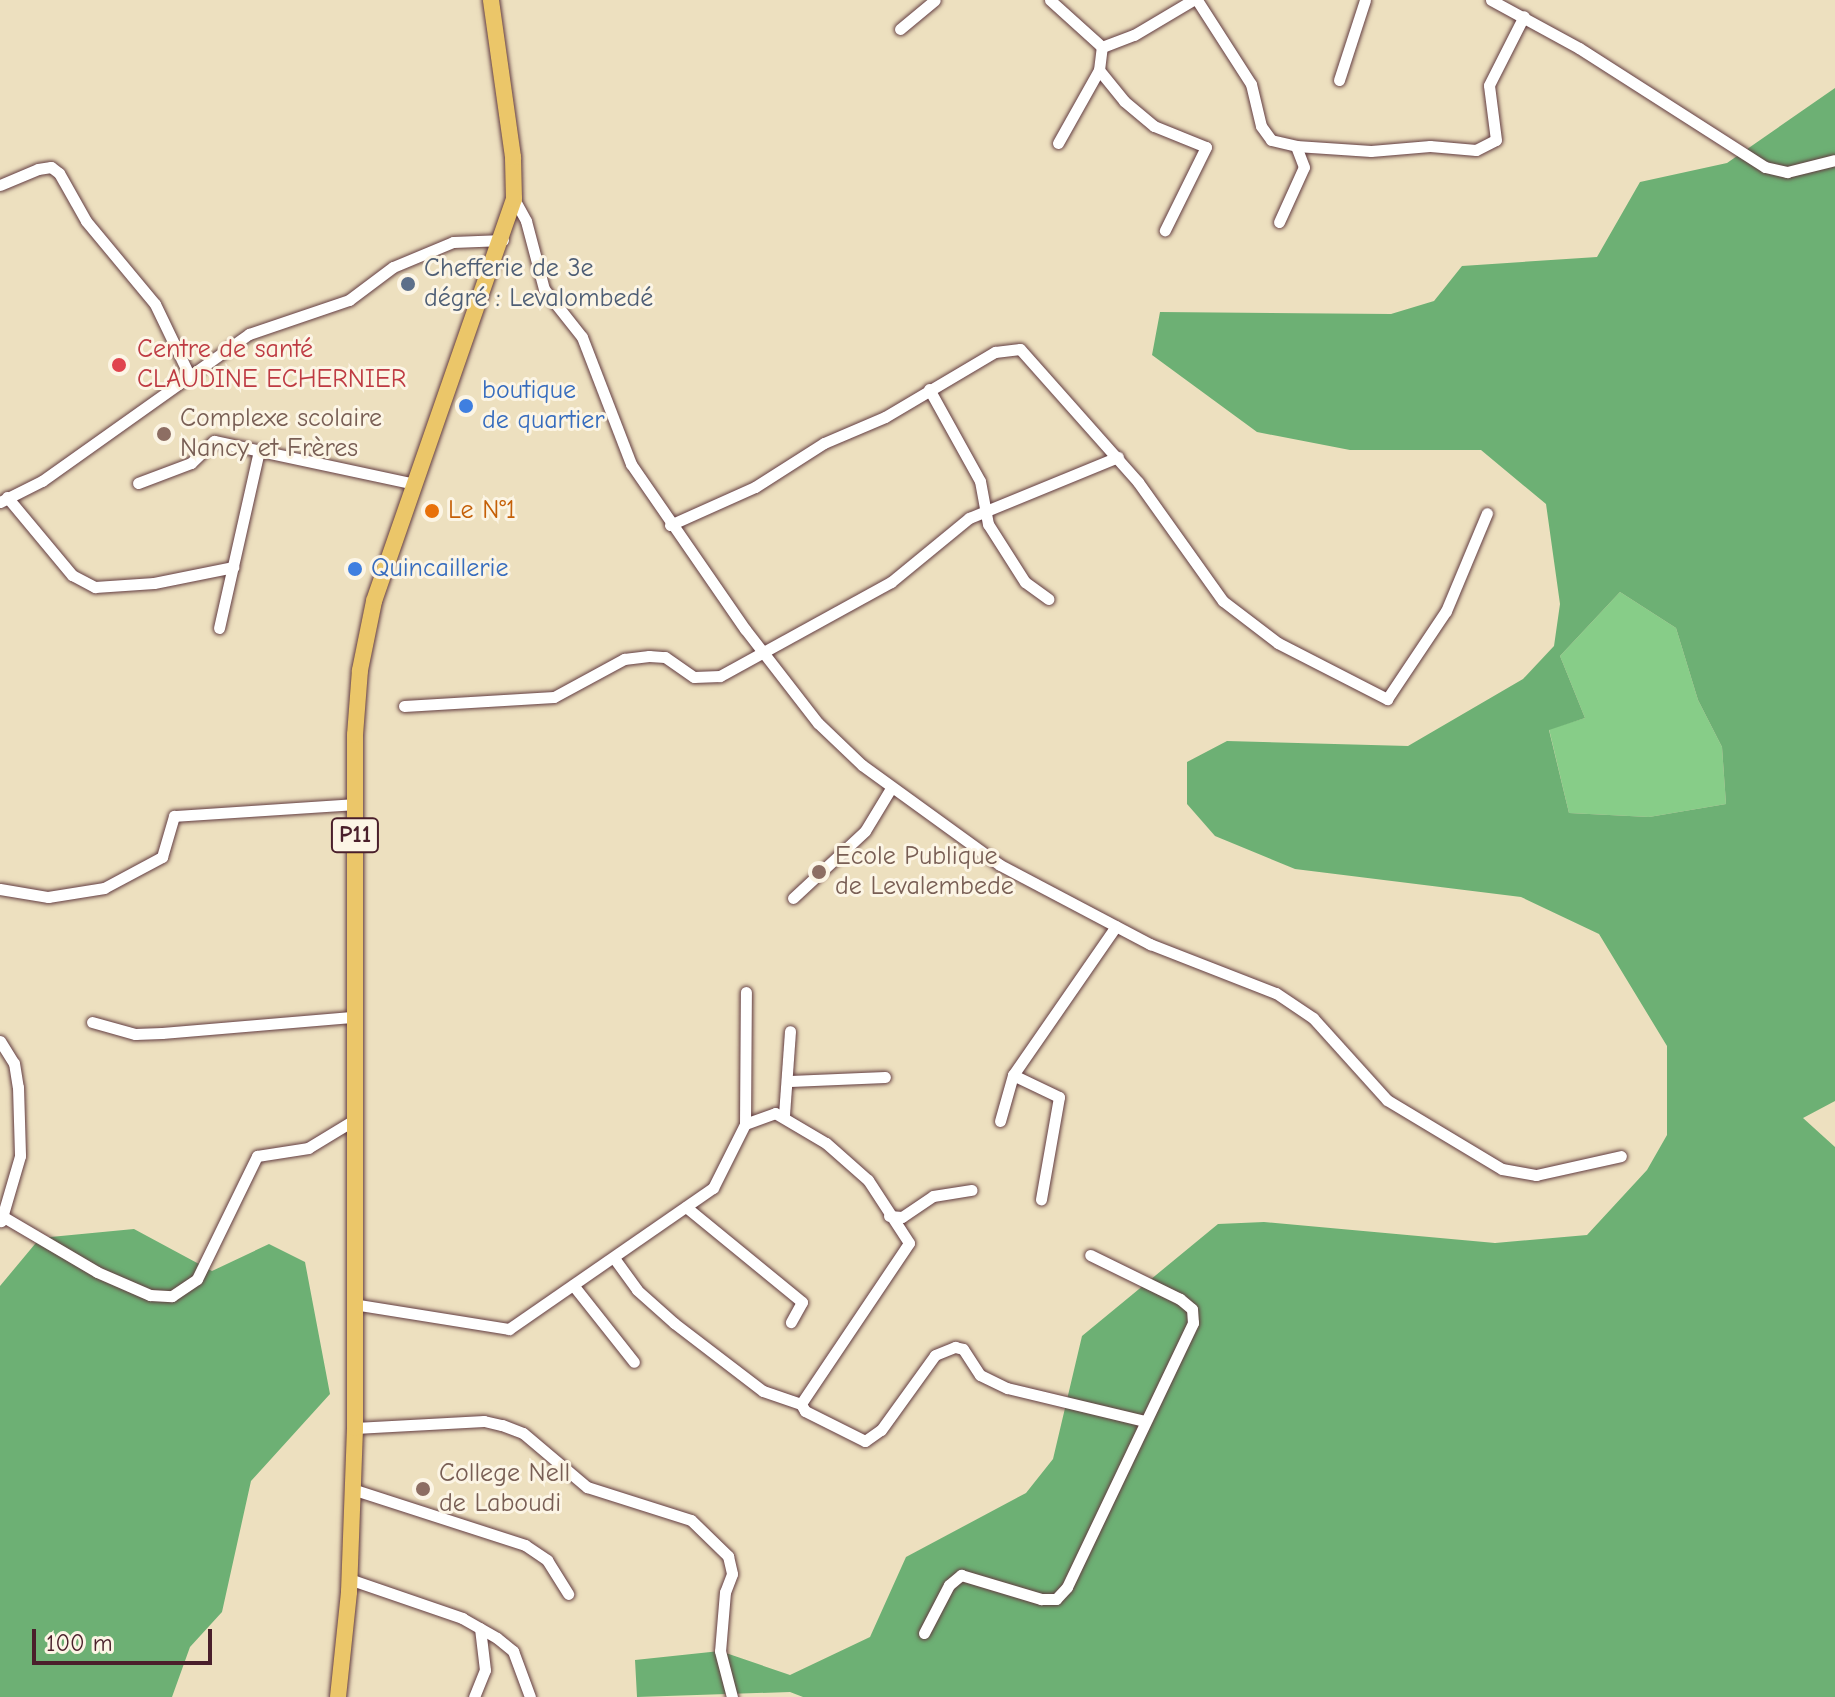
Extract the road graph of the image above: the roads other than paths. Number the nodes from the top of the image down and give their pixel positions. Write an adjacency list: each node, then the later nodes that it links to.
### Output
1 (491, 0): 16 (main road, P11)
2 (935, 0): 8 (street)
3 (1050, 0): 9 (street)
4 (1195, 0): 9 (street); 13 (street)
5 (1365, 0): 11 (street)
6 (1491, 0): 7 (street)
7 (1524, 16): 13 (street); 14 (street)
8 (900, 29)
9 (1102, 47): 10 (street)
10 (1099, 70): 12 (street); 18 (street)
11 (1339, 80)
12 (1058, 143)
13 (1296, 146): 17 (street)
14 (1835, 160)
15 (0, 185): 20 (street)
16 (514, 199): 19 (main road, P11); 29 (street)
17 (1279, 222)
18 (1165, 230)
19 (503, 240): 20 (street); 25 (main road, P11)
20 (189, 375): 26 (street)
21 (929, 389): 23 (street); 27 (street); 29 (street)
22 (259, 451): 24 (street); 25 (street); 30 (street)
23 (1118, 457): 27 (street); 28 (street)
24 (138, 483)
25 (414, 484): 36 (main road, P11)
26 (4, 500): 30 (street)
27 (984, 510): 31 (street); 33 (street)
28 (1487, 513)
29 (670, 525): 33 (street)
30 (233, 567): 32 (street)
31 (1048, 599)
32 (219, 628)
33 (764, 647): 34 (street); 35 (street)
34 (404, 706)
35 (891, 788): 38 (street); 39 (street)
36 (355, 804): 37 (street); 41 (main road, P11)
37 (0, 889)
38 (793, 898)
39 (1116, 926): 45 (street); 52 (street)
40 (746, 992): 51 (street)
41 (354, 1017): 42 (street); 49 (main road, P11)
42 (92, 1022)
43 (790, 1031): 47 (street)
44 (0, 1041): 57 (street)
45 (1013, 1075): 50 (street); 54 (street)
46 (885, 1077): 47 (street)
47 (790, 1081): 48 (street)
48 (784, 1115): 51 (street); 56 (street)
49 (354, 1120): 57 (street); 61 (main road, P11)
50 (1000, 1121)
51 (745, 1124): 55 (street)
52 (1621, 1156)
53 (972, 1190): 56 (street)
54 (1041, 1199)
55 (686, 1207): 59 (street); 62 (street)
56 (889, 1216): 64 (street)
57 (1, 1219)
58 (1090, 1255): 65 (street)
59 (614, 1258): 60 (street); 64 (street)
60 (573, 1285): 61 (street); 63 (street)
61 (353, 1304): 66 (main road, P11)
62 (791, 1322)
63 (634, 1362)
64 (801, 1404): 65 (street)
65 (1144, 1421): 71 (street)
66 (355, 1428): 67 (main road, P11); 75 (street)
67 (352, 1489): 68 (main road, P11); 69 (street)
68 (349, 1579): 70 (street); 72 (main road, P11)
69 (568, 1594)
70 (480, 1628): 73 (street); 74 (street)
71 (924, 1633)
72 (338, 1697)
73 (474, 1697)
74 (530, 1697)
75 (732, 1697)

